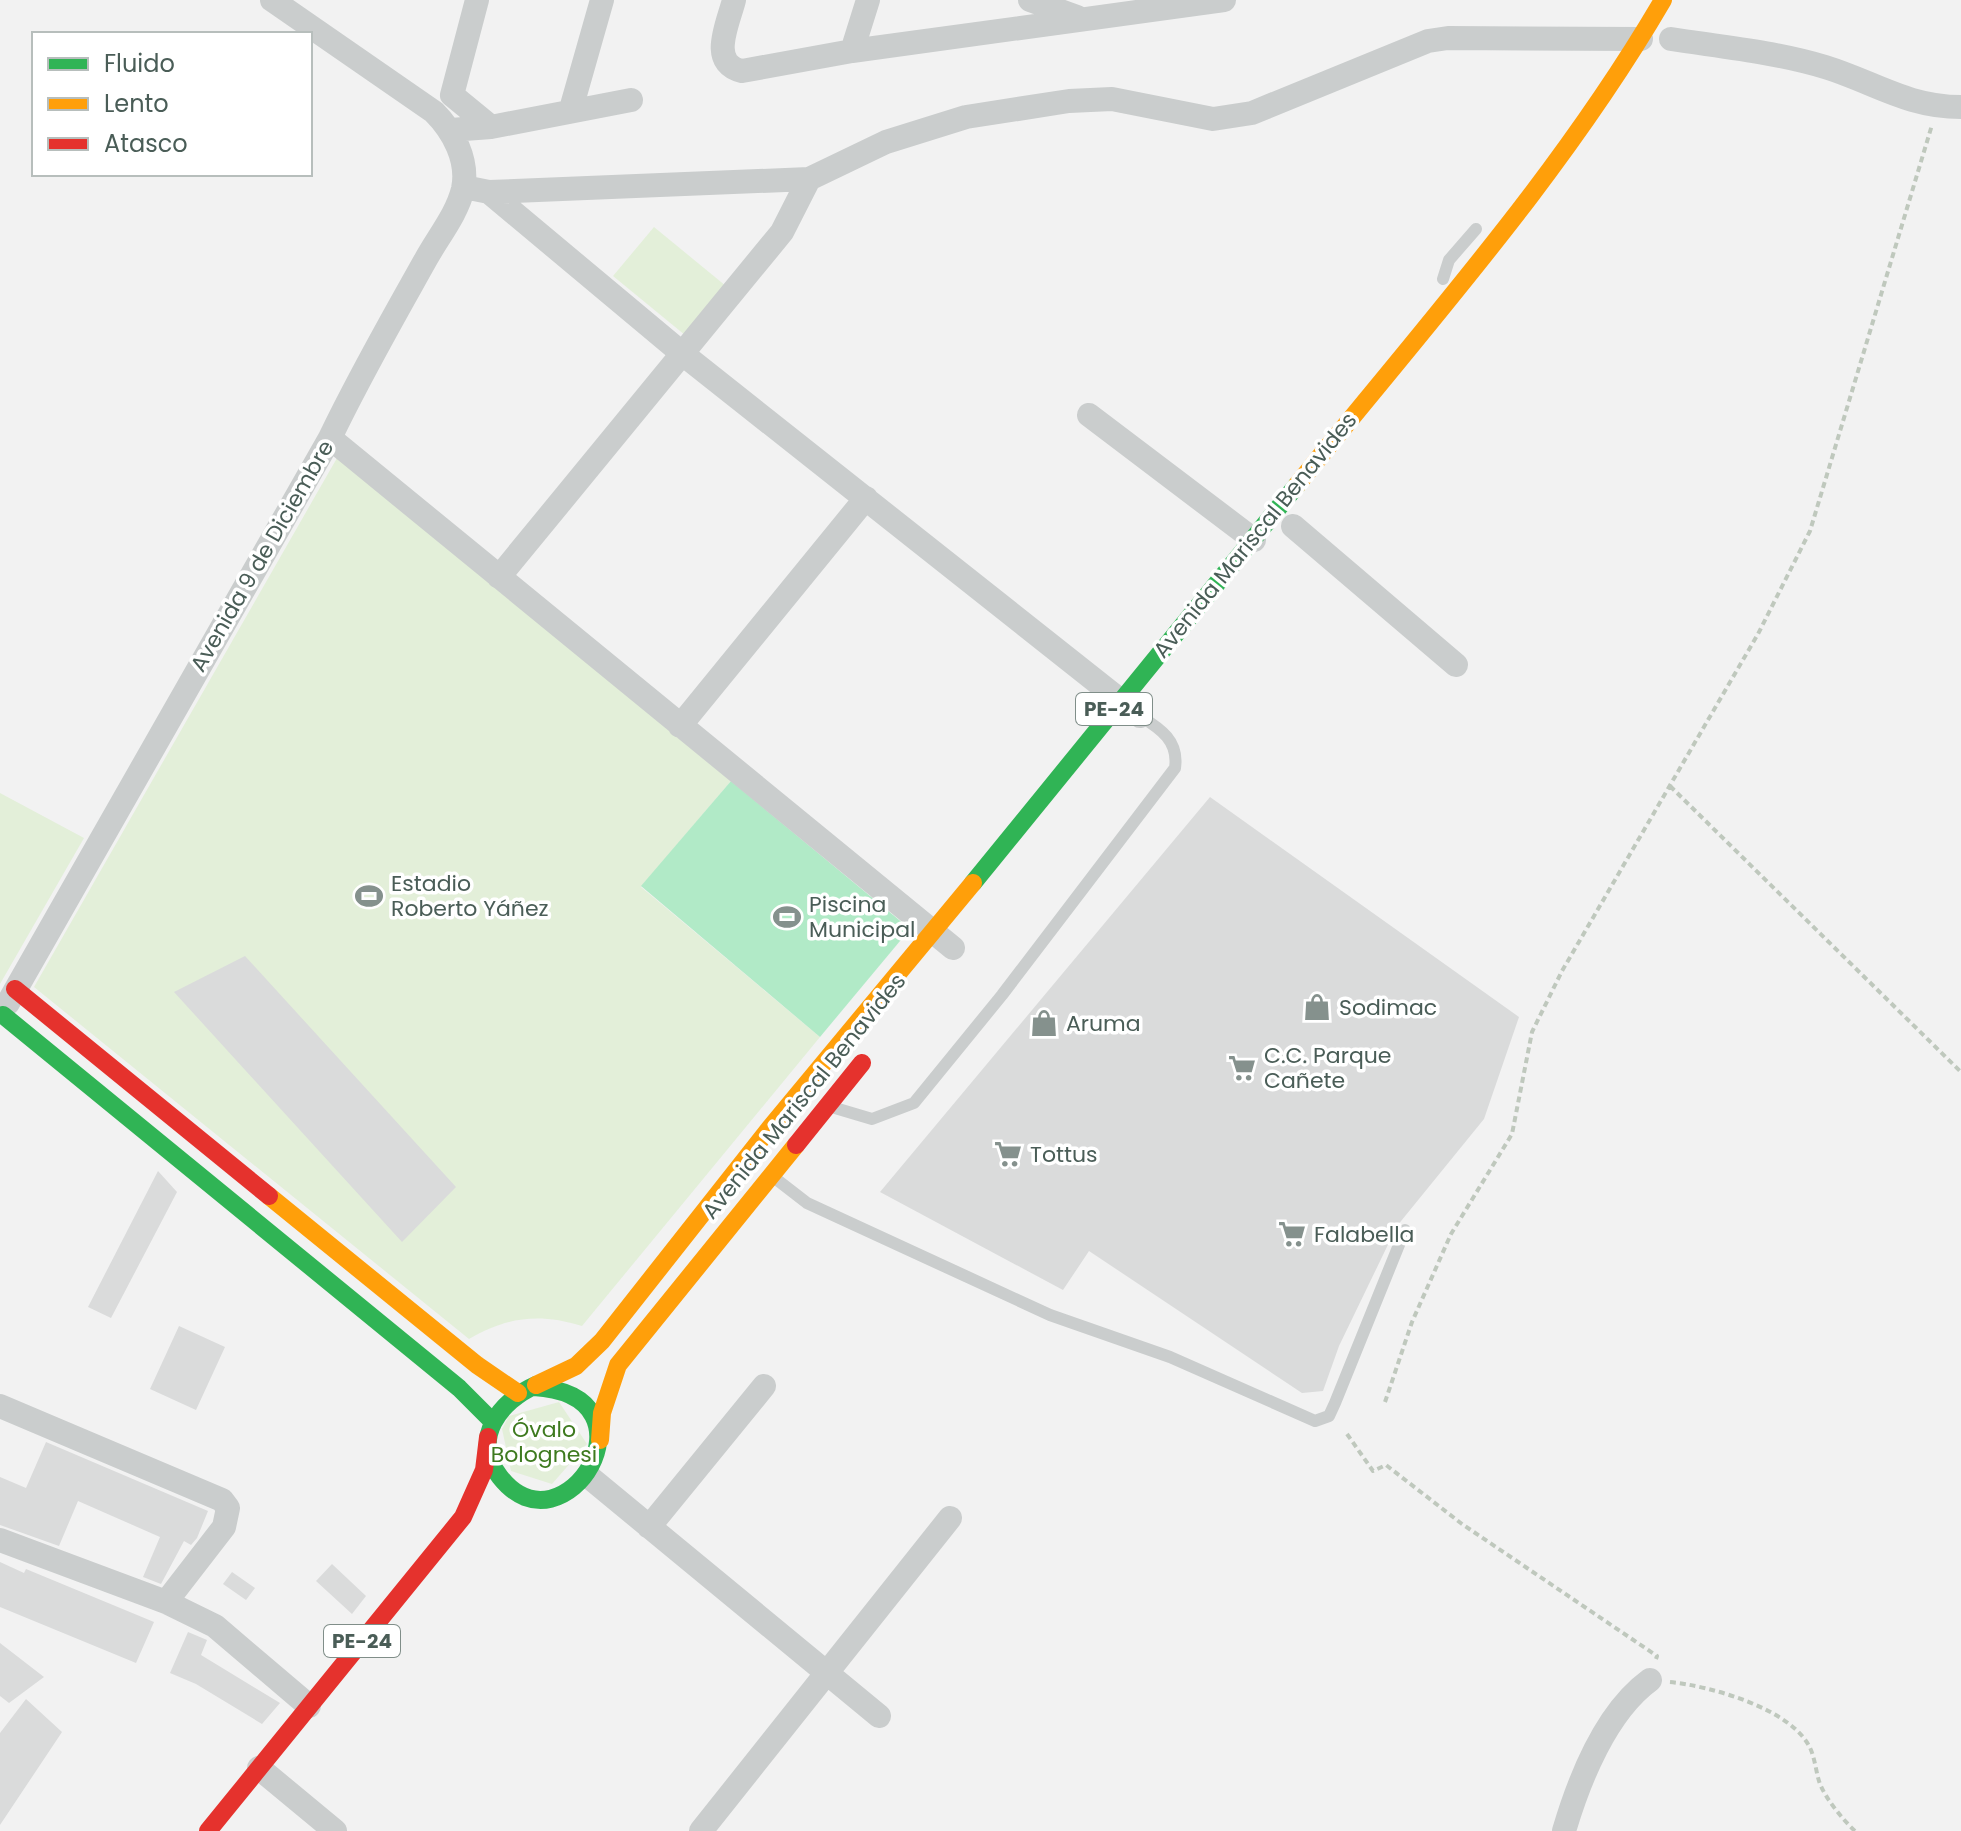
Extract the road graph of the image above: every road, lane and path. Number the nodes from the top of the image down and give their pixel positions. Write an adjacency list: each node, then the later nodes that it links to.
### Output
1 (272, 0): 18 (street)
2 (477, 0): 17 (street)
3 (602, 0): 16 (street)
4 (734, 0): 13 (street)
5 (868, 0): 13 (street)
6 (1030, 0): 10 (street)
7 (1214, 0): 8 (street); 10 (street)
8 (1224, 0)
9 (1671, 6): 11 (main road, Avenida Mariscal Benavides / PE-24); 12 (main road, Avenida Mariscal Benavides / PE-24)
10 (1081, 18): 13 (street)
11 (1641, 39): 19 (street); 27 (main road, Avenida Mariscal Benavides / PE-24)
12 (1668, 45): 15 (street)
13 (852, 51)
14 (631, 100): 16 (street)
15 (1949, 107): 33 (path)
16 (571, 109): 17 (street)
17 (491, 127): 18 (street)
18 (451, 130): 20 (street)
19 (809, 179): 21 (street); 22 (street)
20 (464, 187): 21 (street); 24 (street, Avenida 9 de Diciembre)
21 (489, 192): 22 (street)
22 (684, 355): 25 (street); 28 (street)
23 (1089, 415): 27 (street)
24 (330, 438): 28 (street); 36 (street, Avenida 9 de Diciembre)
25 (866, 498): 30 (street); 32 (street)
26 (1293, 526): 29 (street)
27 (1254, 540): 30 (main road, Avenida Mariscal Benavides / PE-24)
28 (499, 577): 32 (street)
29 (1456, 665)
30 (1122, 699): 31 (street); 34 (main road, Avenida Mariscal Benavides / PE-24)
31 (1140, 716): 40 (lane)
32 (680, 726): 34 (street)
33 (1670, 786): 39 (path); 45 (path)
34 (932, 933): 35 (street); 41 (main road, Avenida Mariscal Benavides / PE-24)
35 (953, 948)
36 (15, 989): 37 (street, Avenida 9 de Diciembre); 44 (main road)
37 (1, 1017): 47 (main road)
38 (877, 1045): 40 (main road, Avenida Mariscal Benavides / PE-24)
39 (1961, 1072)
40 (829, 1105): 41 (main road, Avenida Mariscal Benavides / PE-24)
41 (760, 1165): 42 (lane); 44 (main road, Avenida Mariscal Benavides / PE-24); 49 (main road, Avenida Mariscal Benavides / PE-24)
42 (1405, 1230)
43 (764, 1386): 54 (street)
44 (526, 1390): 47 (main road); 49 (main road)
45 (1385, 1402)
46 (0, 1406): 56 (street)
47 (490, 1429): 51 (main road); 59 (main road, PE-24)
48 (1347, 1434): 58 (path)
49 (600, 1440): 50 (main road)
50 (588, 1476): 51 (main road); 54 (street)
51 (551, 1498): 52 (main road)
52 (512, 1511)
53 (950, 1518): 57 (street)
54 (649, 1527): 57 (street)
55 (0, 1540): 56 (street)
56 (166, 1602): 59 (street)
57 (824, 1673): 60 (street); 64 (street)
58 (1650, 1680): 65 (street); 66 (path)
59 (309, 1706): 61 (main road, PE-24)
60 (879, 1716)
61 (259, 1768): 62 (main road, PE-24); 63 (street)
62 (208, 1831)
63 (335, 1831)
64 (701, 1831)
65 (1564, 1831)
66 (1855, 1831)

